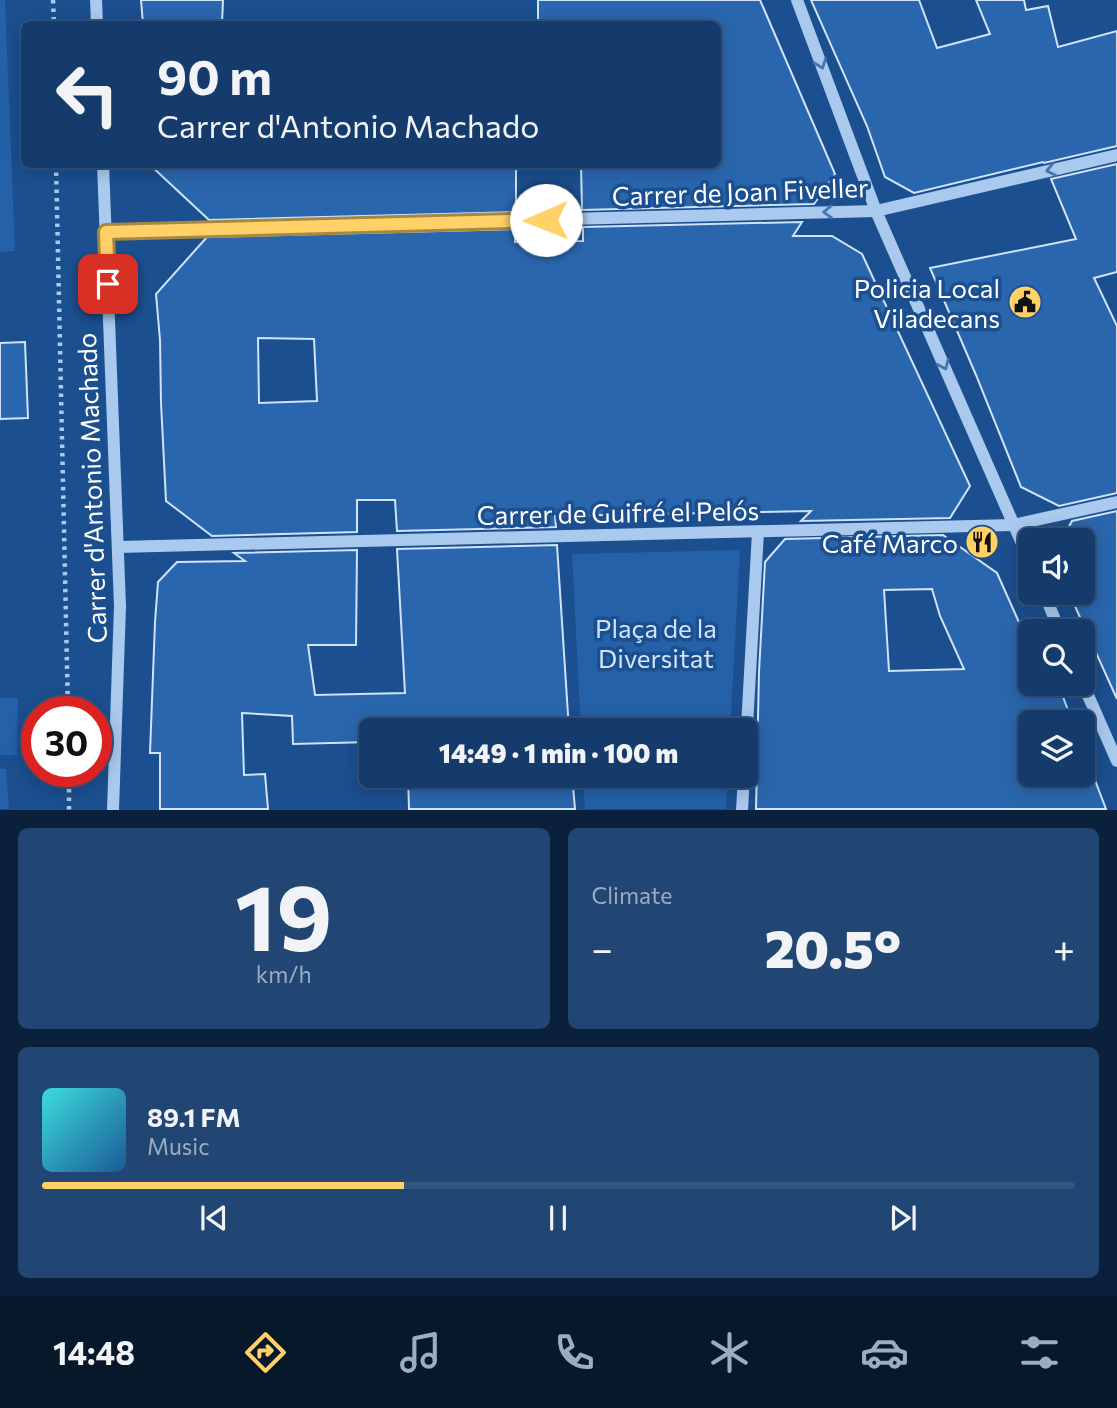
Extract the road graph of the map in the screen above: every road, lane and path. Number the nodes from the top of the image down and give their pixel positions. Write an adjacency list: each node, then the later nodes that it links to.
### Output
1 (53, 0): 4 (path)
2 (96, 0): 5 (street)
3 (797, 0): 9 (street, one-way to 9)
4 (54, 21)
5 (97, 21)
6 (1117, 155): 9 (street, Carrer de Joan Fiveller, one-way to 9)
7 (57, 168): 16 (path)
8 (103, 168): 10 (street, Carrer d'Antonio Machado)
9 (876, 211): 10 (street, Carrer de Joan Fiveller, one-way to 10); 12 (street, one-way to 12)
10 (106, 232): 15 (street, Carrer d'Antonio Machado)
11 (1117, 502): 12 (street, Carrer de Guifré el Pelós)
12 (1013, 525): 13 (street, Carrer de Guifré el Pelós); 14 (street)
13 (758, 532): 15 (street, Carrer de Guifré el Pelós); 18 (street)
14 (1018, 536)
15 (118, 547): 23 (street, Carrer d'Antonio Machado)
16 (68, 696)
17 (1088, 696): 19 (street)
18 (747, 718)
19 (1117, 761)
20 (69, 787): 22 (path)
21 (743, 788): 24 (street)
22 (69, 810)
23 (113, 810)
24 (742, 810)

